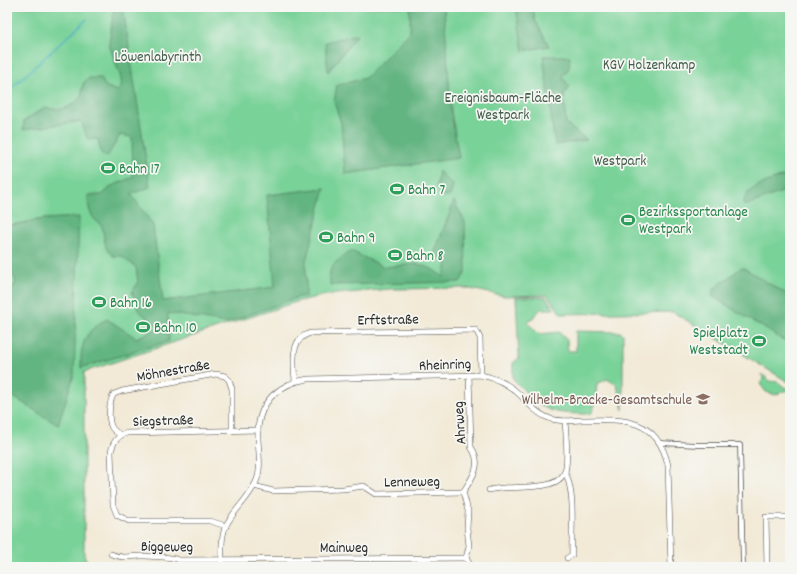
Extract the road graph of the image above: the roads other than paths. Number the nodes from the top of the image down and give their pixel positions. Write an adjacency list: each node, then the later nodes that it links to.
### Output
1 (469, 375): 2 (street, Rheinring); 3 (street, Rheinring); 12 (street, Ahrweg)
2 (481, 375): 3 (street, Erftstraße); 4 (street, Rheinring)
3 (295, 381): 6 (street, Rheinring)
4 (565, 421): 8 (street, Rheinring); 9 (street)
5 (232, 430): 6 (street, Siegstraße); 7 (street, Siegstraße); 7 (street, Möhnestraße)
6 (258, 430): 10 (street, Rheinring)
7 (121, 435): 14 (street, Siegstraße)
8 (661, 443): 21 (street, Rheinring); 22 (street)
9 (565, 472): 11 (street); 17 (street)
10 (254, 486): 12 (street, Lenneweg); 14 (street, Rheinring)
11 (489, 490)
12 (463, 492): 16 (street)
13 (790, 517): 23 (street)
14 (226, 526): 18 (street, Rheinring)
15 (111, 554): 18 (street, Biggeweg)
16 (466, 558): 18 (street, Mainweg); 20 (street)
17 (567, 558)
18 (222, 560): 19 (street, Rheinring)
19 (222, 567)
20 (471, 567)
21 (671, 567)
22 (743, 567)
23 (767, 567)

